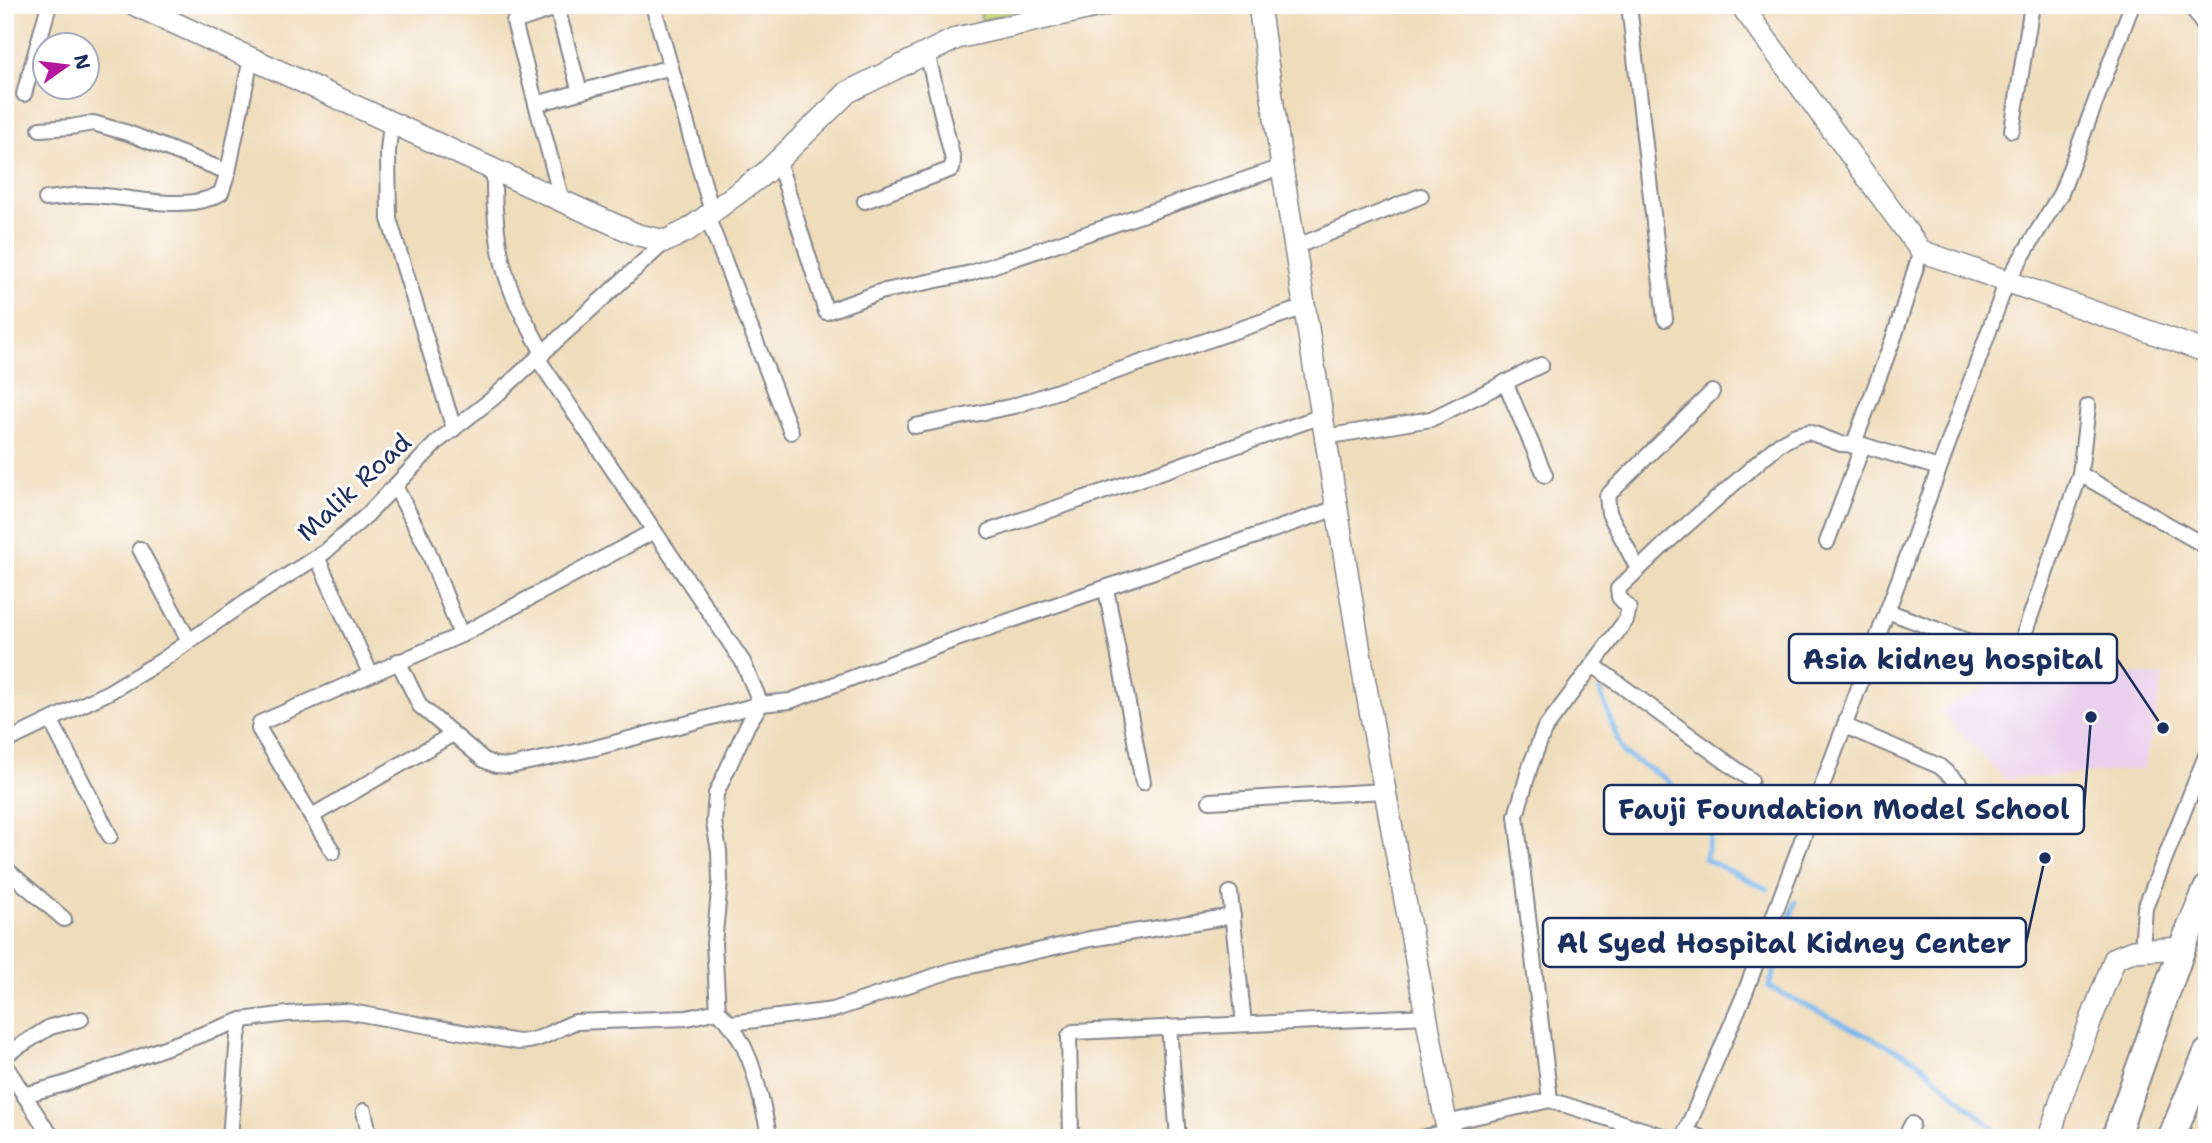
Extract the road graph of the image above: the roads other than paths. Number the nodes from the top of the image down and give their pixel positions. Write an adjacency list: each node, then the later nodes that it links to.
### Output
1 (48, 5): 17 (street)
2 (135, 5): 14 (street)
3 (653, 5): 15 (street)
4 (1104, 5): 13 (street)
5 (1259, 5): 23 (street)
6 (1629, 5): 36 (street)
7 (1741, 5): 33 (street)
8 (2032, 5): 21 (street)
9 (2132, 5): 34 (street)
10 (2191, 5): 12 (street)
11 (561, 6): 16 (street); 18 (street)
12 (2207, 31)
13 (927, 53): 22 (street); 29 (street)
14 (251, 58): 19 (street); 25 (street)
15 (671, 67): 16 (street); 30 (street)
16 (580, 92): 18 (street)
17 (24, 94)
18 (536, 104): 28 (street)
19 (391, 122): 24 (street); 45 (street)
20 (40, 129): 25 (street)
21 (2012, 130)
22 (778, 161): 23 (street); 30 (street)
23 (1282, 167): 32 (street)
24 (494, 170): 28 (street); 38 (street)
25 (229, 172): 27 (street)
26 (1420, 196): 32 (street)
27 (46, 199)
28 (562, 201): 31 (street)
29 (865, 201)
30 (709, 214): 31 (street); 46 (street)
31 (666, 241): 38 (street, Malik Road)
32 (1295, 247): 35 (street)
33 (1921, 251): 34 (street); 48 (street)
34 (2007, 281): 37 (street); 49 (street)
35 (1304, 307): 43 (street); 44 (street)
36 (1665, 319)
37 (2207, 352)
38 (540, 356): 45 (street, Malik Road); 54 (street)
39 (1541, 365): 40 (street)
40 (1505, 382): 47 (street); 51 (street)
41 (1712, 392): 60 (street)
42 (2088, 406): 50 (street)
43 (1322, 416): 47 (street); 55 (street)
44 (915, 426)
45 (454, 429): 52 (street, Malik Road)
46 (791, 432)
47 (1325, 437): 53 (street)
48 (1858, 446): 49 (street); 56 (street); 60 (street)
49 (1939, 468): 62 (street)
50 (2080, 474): 57 (street); 62 (street)
51 (1545, 475)
52 (395, 486): 59 (street, Malik Road); 63 (street)
53 (1337, 508): 61 (street); 77 (street)
54 (654, 531): 63 (street); 68 (street)
55 (990, 531)
56 (1827, 542)
57 (2207, 547)
58 (140, 550): 64 (street)
59 (317, 557): 64 (street, Malik Road); 67 (street)
60 (1638, 569): 66 (street)
61 (1106, 589): 68 (street); 75 (street)
62 (1887, 611): 70 (street)
63 (461, 635): 65 (street)
64 (189, 641): 69 (street, Malik Road)
65 (398, 661): 67 (street); 71 (street)
66 (1593, 665): 74 (street); 100 (street)
67 (370, 673): 79 (street)
68 (761, 704): 71 (street); 89 (street)
69 (51, 721): 72 (street, Malik Road); 80 (street)
70 (1844, 726): 76 (street); 104 (street)
71 (453, 734): 79 (street)
72 (5, 742)
73 (2207, 753): 88 (street)
74 (1751, 780)
75 (1143, 782)
76 (1959, 784)
77 (1385, 791): 78 (street); 90 (street)
78 (1210, 801)
79 (312, 816): 81 (street)
80 (110, 836)
81 (333, 852)
82 (5, 868): 86 (street)
83 (2207, 889): 87 (highway)
84 (1230, 893): 85 (street)
85 (1233, 916): 93 (street); 94 (street)
86 (64, 919)
87 (2182, 948): 88 (street); 116 (highway)
88 (2142, 950): 115 (street)
89 (718, 1011): 92 (street); 93 (street)
90 (1427, 1016): 94 (street); 103 (street)
91 (81, 1019): 97 (street)
92 (242, 1020): 99 (street); 106 (street)
93 (732, 1023): 108 (street)
94 (1244, 1024): 95 (street)
95 (1169, 1027): 109 (street); 110 (street)
96 (2207, 1053): 117 (highway)
97 (5, 1055)
98 (5, 1065): 99 (street)
99 (24, 1095): 105 (street)
100 (1550, 1100): 103 (street); 112 (street)
101 (365, 1111): 107 (street)
102 (1912, 1124): 114 (street)
103 (1449, 1131): 111 (street)
104 (1684, 1134): 113 (street)
105 (54, 1138)
106 (230, 1138)
107 (370, 1138)
108 (770, 1138)
109 (1071, 1138)
110 (1178, 1138)
111 (1422, 1138)
112 (1669, 1138)
113 (1701, 1138)
114 (1905, 1138)
115 (2049, 1138)
116 (2115, 1138)
117 (2171, 1138)

